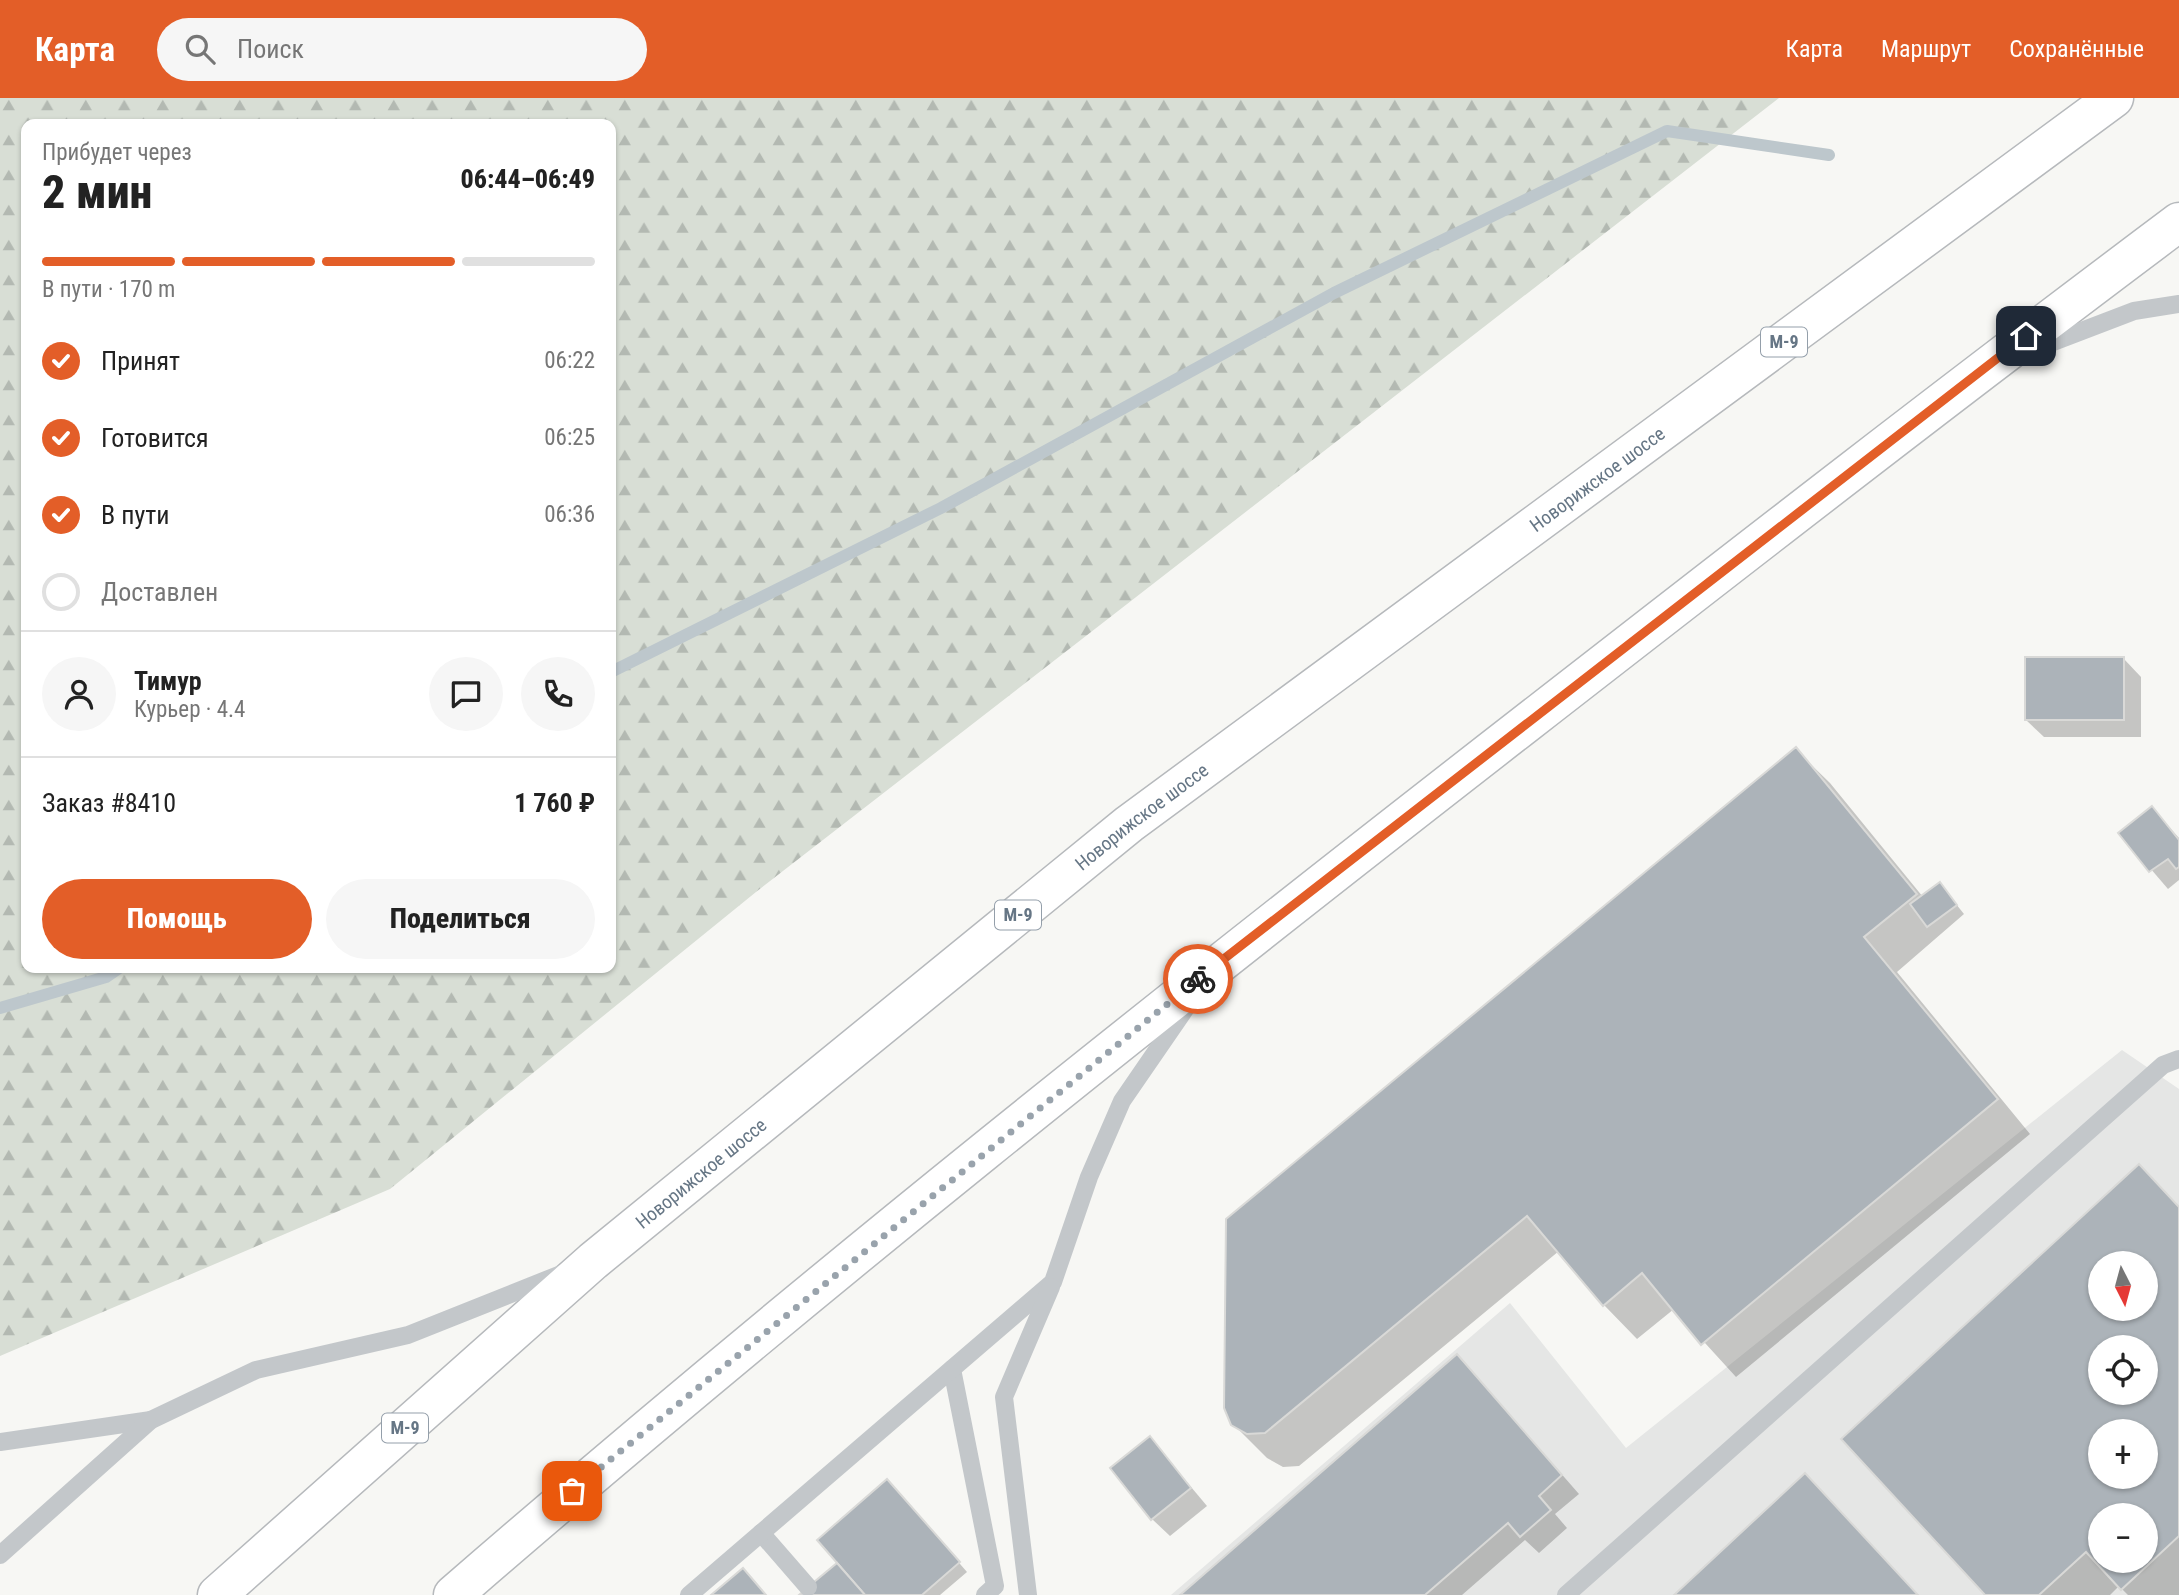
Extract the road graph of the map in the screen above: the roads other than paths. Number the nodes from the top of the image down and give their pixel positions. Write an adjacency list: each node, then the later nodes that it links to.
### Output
1 (2114, 98): 7 (highway, Новорижское шоссе / М-9)
2 (2179, 222): 4 (highway)
3 (2179, 304): 4 (lane)
4 (1983, 369): 5 (highway)
5 (1216, 964): 8 (lane); 16 (highway)
6 (2179, 1059): 20 (lane)
7 (593, 1261): 10 (lane); 15 (highway, Новорижское шоссе / М-9)
8 (1053, 1282): 9 (lane); 19 (lane)
9 (952, 1369): 12 (lane); 18 (lane)
10 (150, 1420): 11 (lane); 13 (lane)
11 (0, 1442)
12 (761, 1533): 14 (lane); 17 (lane)
13 (0, 1555)
14 (808, 1587)
15 (217, 1595)
16 (453, 1595)
17 (689, 1595)
18 (985, 1595)
19 (1028, 1595)
20 (1566, 1595)

